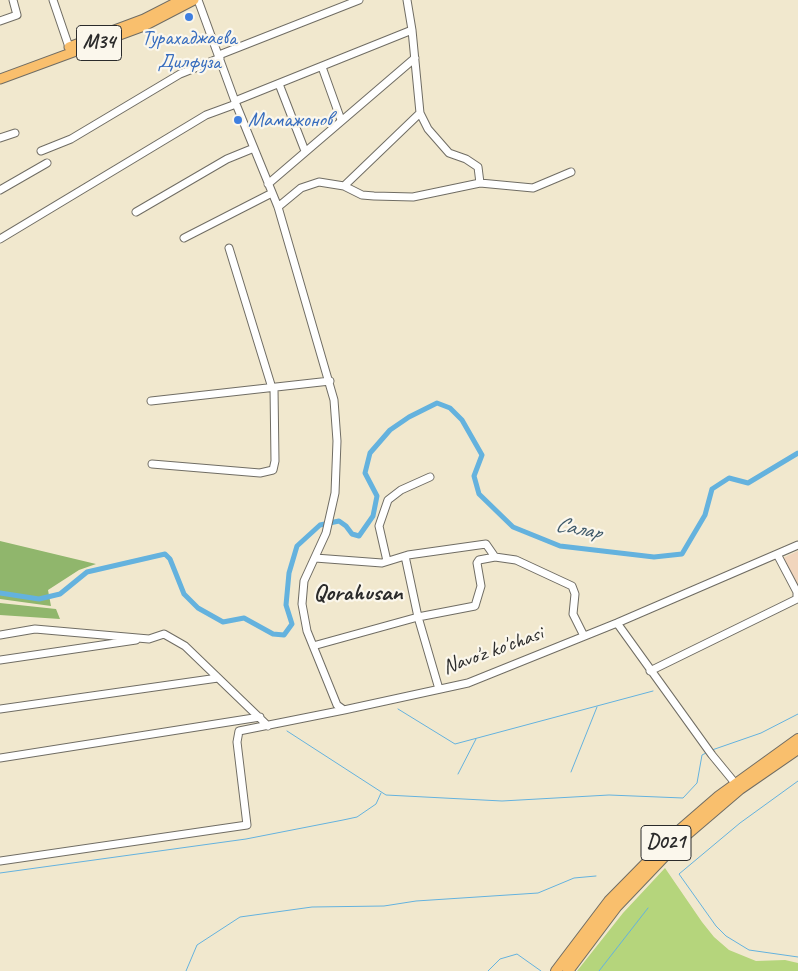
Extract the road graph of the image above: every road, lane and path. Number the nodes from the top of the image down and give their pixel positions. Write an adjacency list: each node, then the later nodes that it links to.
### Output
1 (13, 0): 8 (street)
2 (53, 0): 10 (street)
3 (194, 0): 15 (main road, M34)
4 (198, 0): 11 (street)
5 (359, 0): 11 (street)
6 (407, 0): 9 (street)
7 (177, 1): 10 (main road, M34)
8 (0, 21)
9 (412, 30): 12 (street); 13 (street)
10 (68, 48): 14 (main road, M34)
11 (220, 57): 17 (street); 23 (street)
12 (415, 58): 18 (street); 19 (street)
13 (322, 67): 16 (street); 19 (street)
14 (0, 73)
15 (0, 79)
16 (279, 84): 17 (street); 24 (street)
17 (236, 102): 22 (street); 35 (street)
18 (420, 113): 27 (street); 29 (street)
19 (341, 120): 24 (street)
20 (15, 133): 21 (street)
21 (0, 138)
22 (254, 148): 28 (street); 33 (street)
23 (41, 151)
24 (305, 151): 28 (street)
25 (47, 163): 30 (street)
26 (572, 172): 27 (street)
27 (480, 183): 29 (street)
28 (268, 184): 31 (street)
29 (344, 186): 32 (street)
30 (0, 190)
31 (272, 193): 32 (street); 34 (street)
32 (278, 207): 37 (street)
33 (136, 212)
34 (184, 238)
35 (0, 239)
36 (228, 248): 38 (street)
37 (330, 381): 38 (street); 46 (street)
38 (273, 388): 39 (street); 40 (street)
39 (151, 401)
40 (152, 464)
41 (430, 477): 47 (street)
42 (798, 545): 43 (street, Navo'z ko'chasi)
43 (777, 554): 49 (street, Navo'z ko'chasi); 55 (street)
44 (405, 556): 45 (street); 47 (street); 48 (street)
45 (495, 556): 48 (street); 51 (street)
46 (315, 558): 47 (street); 53 (street)
47 (387, 561)
48 (418, 617): 53 (street); 57 (street)
49 (617, 623): 51 (street, Navo'z ko'chasi); 55 (street)
50 (0, 635): 52 (street)
51 (584, 636): 57 (street, Navo'z ko'chasi)
52 (149, 638): 54 (street); 56 (street)
53 (313, 646): 58 (street)
54 (0, 660)
55 (650, 671): 67 (street)
56 (218, 678): 59 (street); 62 (street)
57 (439, 689): 60 (street, Navo'z ko'chasi)
58 (337, 705): 60 (street); 61 (street)
59 (0, 709)
60 (344, 710): 61 (street, Navo'z ko'chasi)
61 (332, 712): 63 (street, Navo'z ko'chasi)
62 (260, 717): 63 (street); 66 (street)
63 (268, 726): 68 (street, Navo'z ko'chasi)
64 (798, 739): 67 (highway, D021)
65 (798, 749): 70 (highway, D021)
66 (0, 758)
67 (736, 783): 69 (highway, D021)
68 (0, 861)
69 (556, 971)
70 (568, 971)

